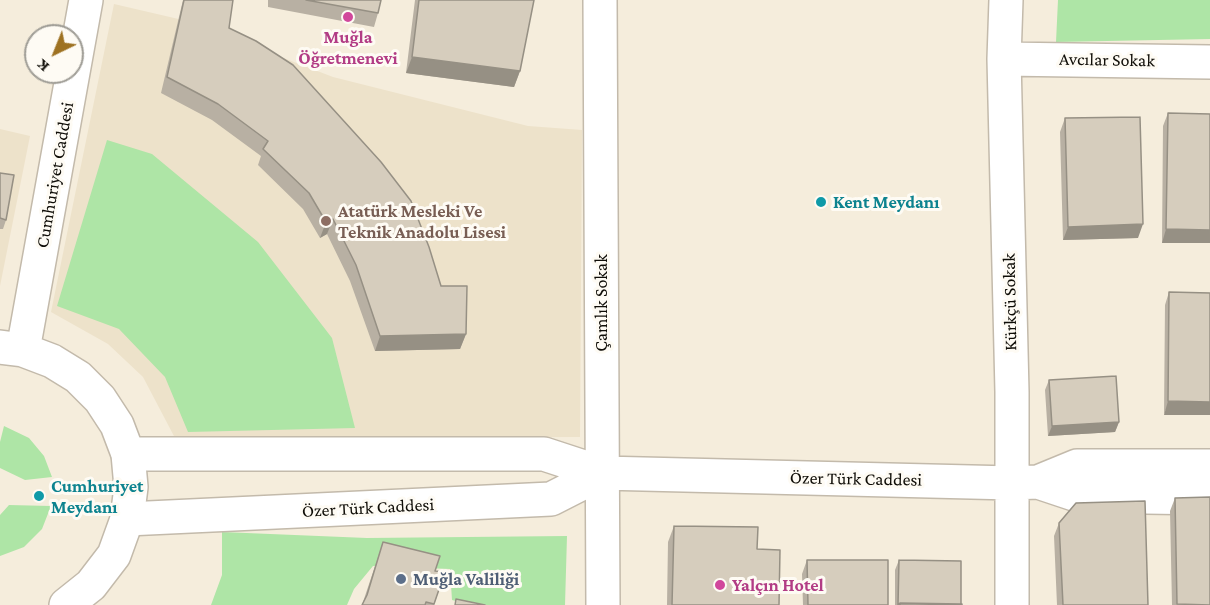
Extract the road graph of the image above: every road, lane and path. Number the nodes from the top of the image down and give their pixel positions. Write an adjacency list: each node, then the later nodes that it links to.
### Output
1 (86, 0): 6 (street, Cumhuriyet Caddesi)
2 (600, 0): 9 (street, Çamlık Sokak)
3 (1006, 0): 4 (street, Kürkçü Sokak)
4 (1004, 59): 5 (street, Avcılar Sokak); 10 (street, Kürkçü Sokak)
5 (1210, 62)
6 (11, 349): 7 (street)
7 (128, 454): 9 (street, Özer Türk Caddesi); 12 (street)
8 (1210, 466): 10 (street, Özer Türk Caddesi)
9 (602, 473): 10 (street, Özer Türk Caddesi); 12 (street, Özer Türk Caddesi); 14 (street, Çamlık Sokak)
10 (1025, 482): 11 (street, Özer Türk Caddesi); 15 (street, Kürkçü Sokak)
11 (1210, 498)
12 (127, 519): 13 (street)
13 (66, 605)
14 (603, 605)
15 (1012, 605)

